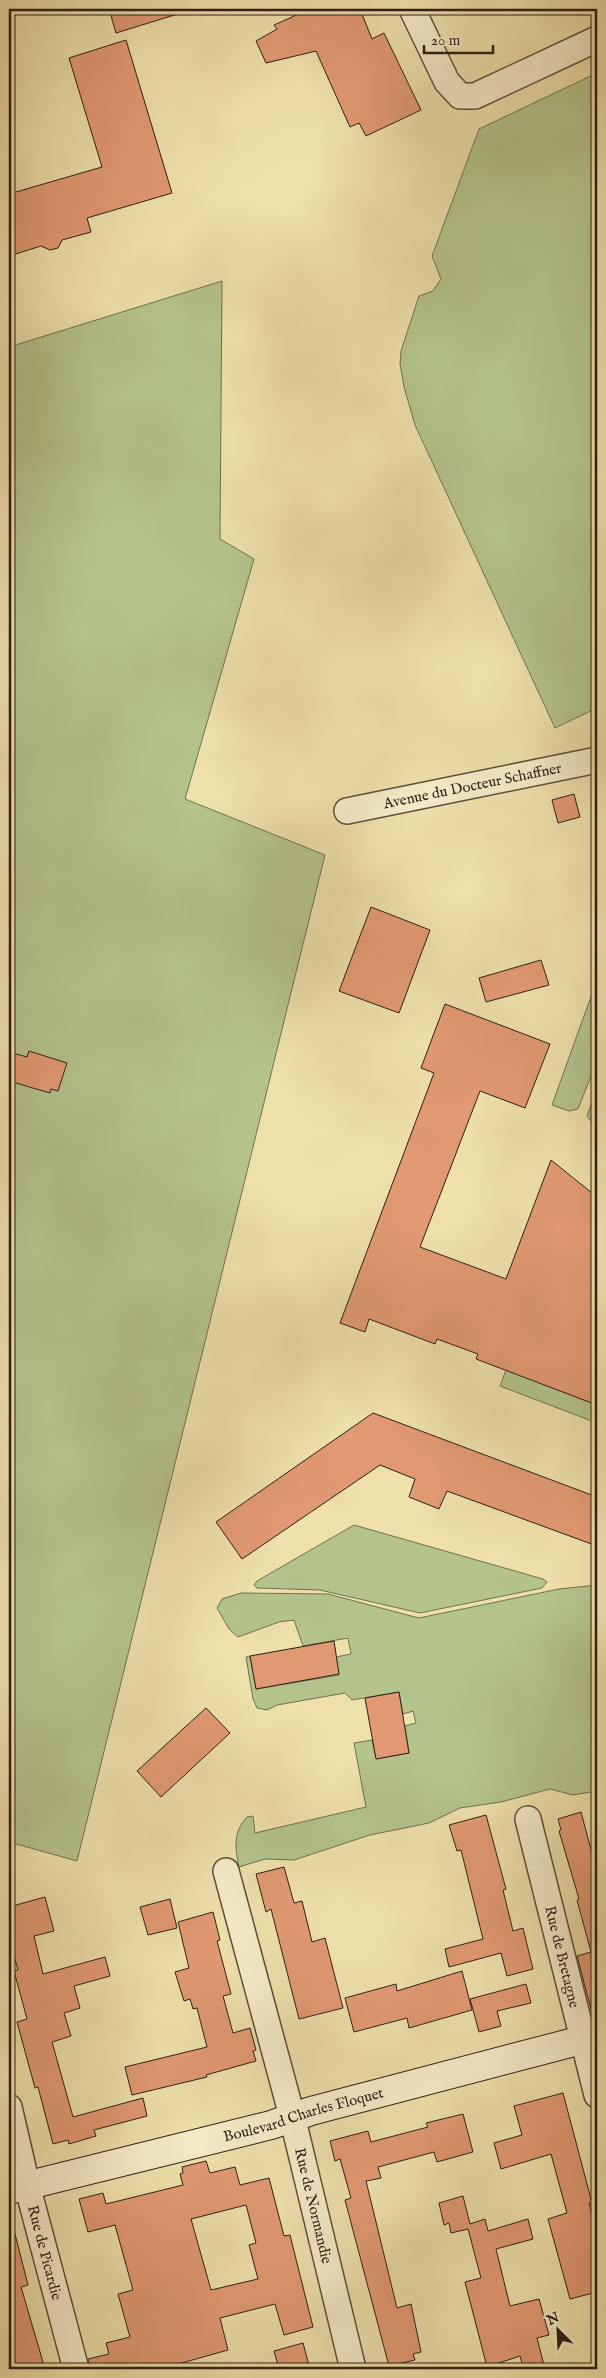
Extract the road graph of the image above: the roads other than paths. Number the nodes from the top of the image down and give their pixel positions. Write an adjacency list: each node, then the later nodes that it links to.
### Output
1 (412, 9): 2 (street)
2 (597, 39)
3 (597, 760): 4 (street, Avenue du Docteur Schaffner)
4 (347, 811)
5 (528, 1819): 7 (street, Rue de Bretagne)
6 (226, 1871): 10 (street, Rue de Normandie)
7 (590, 2038): 8 (street, Rue de Bretagne); 10 (street, Boulevard Charles Floquet)
8 (597, 2095)
9 (9, 2107): 11 (street, Rue de Picardie)
10 (292, 2116): 11 (street, Boulevard Charles Floquet); 13 (street, Rue de Normandie)
11 (18, 2188): 12 (street, Rue de Picardie)
12 (76, 2369)
13 (353, 2369)

